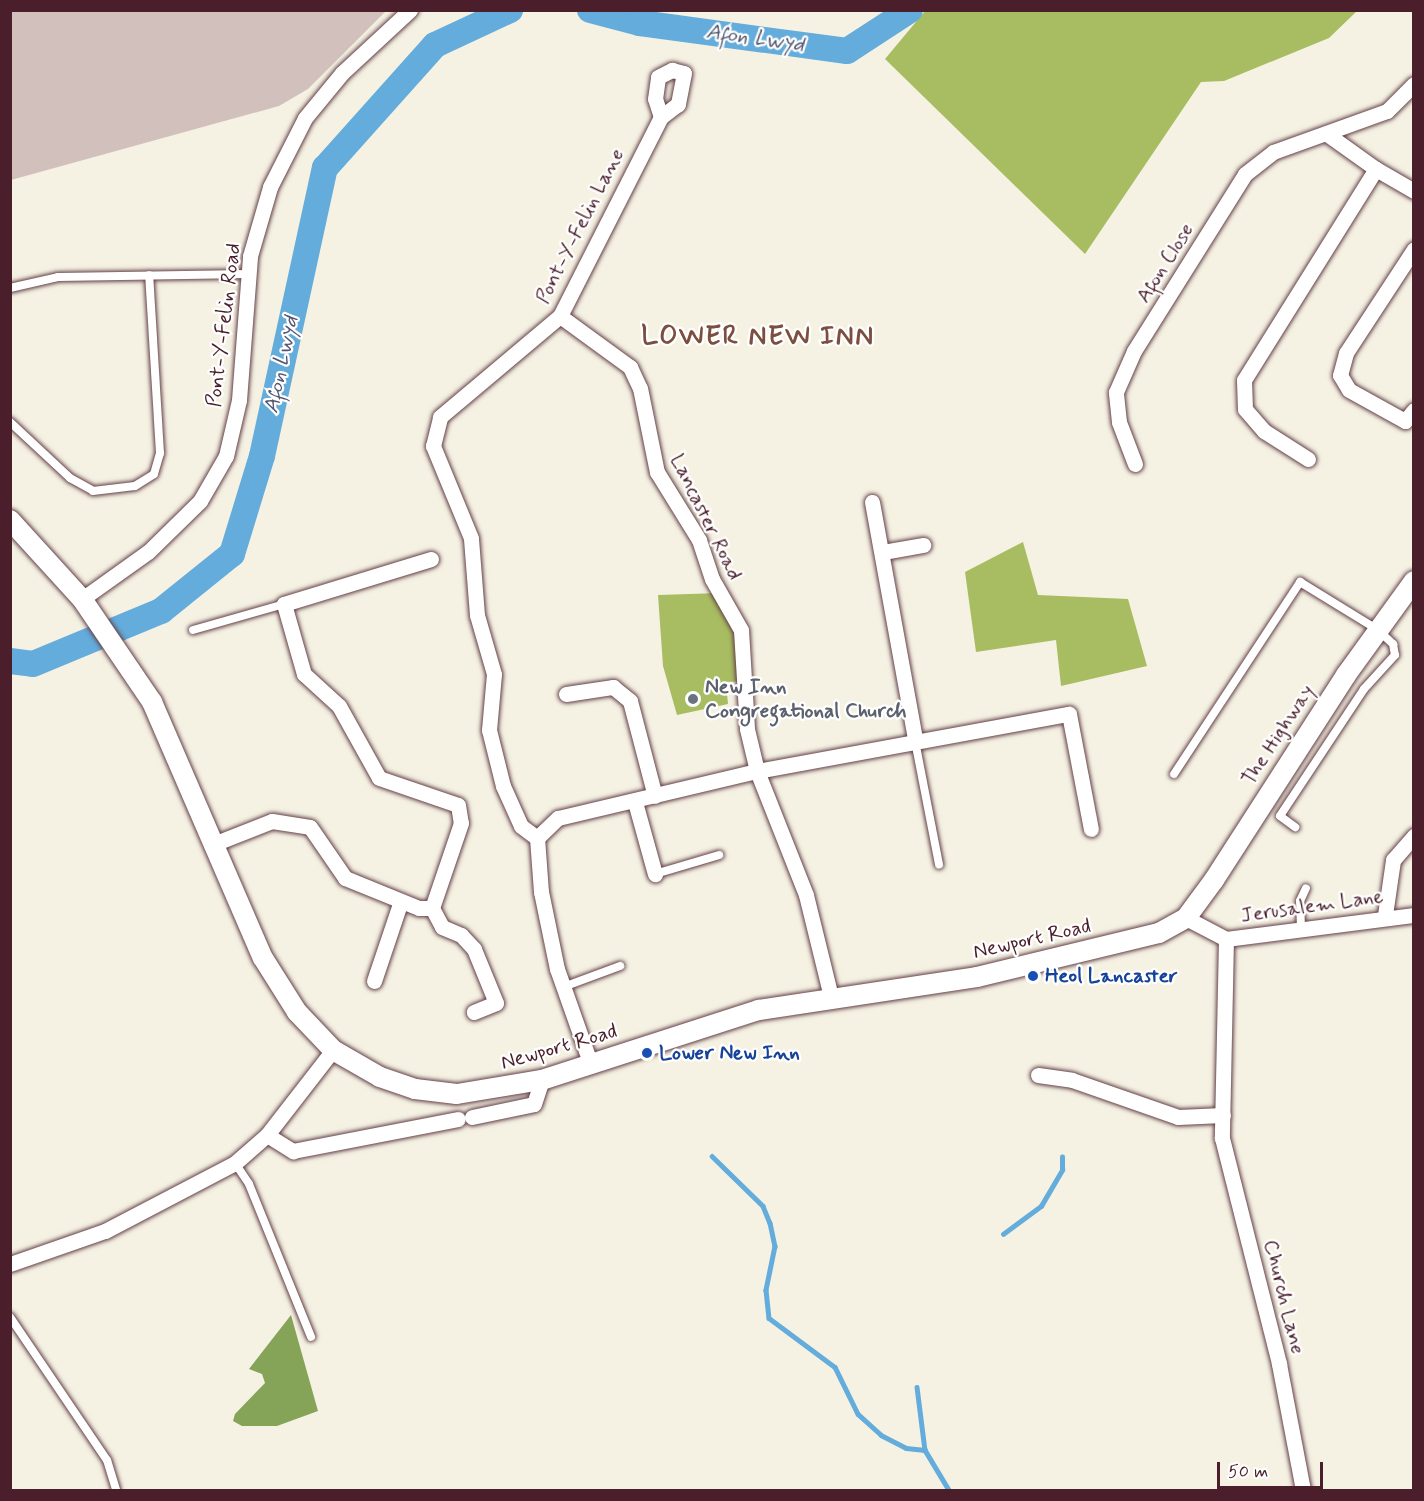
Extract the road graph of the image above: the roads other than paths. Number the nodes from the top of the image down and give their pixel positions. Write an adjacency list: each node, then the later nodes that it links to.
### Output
1 (410, 10): 9 (street, Pont-Y-Felin Road)
2 (1413, 84): 4 (street, Afon Close)
3 (662, 117): 12 (street, Pont-Y-Felin Lane)
4 (1327, 134): 5 (street); 16 (street, Afon Close)
5 (1376, 169): 6 (street); 15 (street)
6 (1413, 191)
7 (1413, 249): 8 (street)
8 (1407, 273): 13 (street)
9 (248, 274): 10 (lane); 23 (street, Pont-Y-Felin Road)
10 (148, 275): 11 (lane); 14 (lane)
11 (10, 288)
12 (560, 316): 29 (street, Lancaster Road); 36 (street, Pont-Y-Felin Lane)
13 (1413, 410)
14 (10, 422)
15 (1308, 459)
16 (1135, 464)
17 (872, 502): 20 (street)
18 (10, 520): 23 (street)
19 (923, 545): 20 (street)
20 (884, 552): 28 (street)
21 (431, 559): 24 (street)
22 (1413, 581): 26 (street, The Highway)
23 (82, 599): 37 (street)
24 (284, 604): 25 (lane); 43 (street)
25 (194, 630)
26 (1378, 630): 30 (lane); 33 (lane); 46 (street, The Highway)
27 (566, 694): 31 (street)
28 (915, 739): 29 (street); 34 (street); 39 (lane)
29 (757, 771): 31 (street); 52 (street, Lancaster Road)
30 (1174, 774)
31 (655, 796): 32 (street)
32 (635, 802): 36 (street); 40 (street)
33 (1295, 827)
34 (1091, 829)
35 (1413, 836): 44 (street)
36 (537, 838): 51 (street)
37 (216, 843): 42 (street); 54 (street)
38 (719, 855): 40 (lane)
39 (939, 865)
40 (655, 874)
41 (1306, 888): 47 (lane)
42 (401, 901): 43 (street); 50 (street)
43 (432, 908): 53 (street)
44 (1384, 915): 45 (street, Jerusalem Lane); 47 (street, Jerusalem Lane)
45 (1413, 915)
46 (1186, 918): 48 (street, Jerusalem Lane); 52 (street, Newport Road)
47 (1301, 928): 48 (street, Jerusalem Lane)
48 (1226, 939): 58 (street, Church Lane)
49 (620, 966): 51 (lane)
50 (374, 981)
51 (563, 987): 55 (street)
52 (831, 997): 55 (street, Newport Road)
53 (474, 1012)
54 (333, 1050): 57 (street, Newport Road); 59 (street)
55 (591, 1065): 57 (street, Newport Road)
56 (1038, 1075): 58 (street)
57 (542, 1080): 59 (street)
58 (1223, 1115): 65 (street, Church Lane)
59 (267, 1135): 60 (street)
60 (235, 1163): 61 (street); 63 (lane)
61 (10, 1264)
62 (10, 1317): 64 (lane)
63 (312, 1337)
64 (116, 1491)
65 (1303, 1491)

